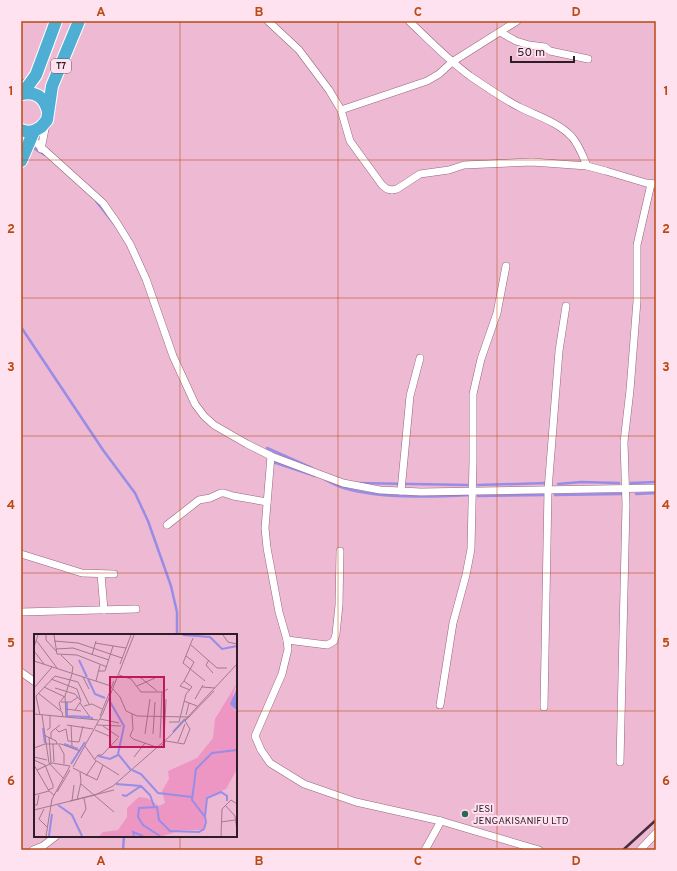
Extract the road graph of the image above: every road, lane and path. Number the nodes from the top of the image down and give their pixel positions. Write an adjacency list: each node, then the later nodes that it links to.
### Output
1 (56, 21): 9 (highway, T7)
2 (79, 21): 11 (highway, T7)
3 (268, 21): 10 (street)
4 (410, 21): 8 (street)
5 (517, 21): 6 (street)
6 (500, 32): 7 (street); 8 (street)
7 (588, 59)
8 (452, 62): 10 (street); 16 (street)
9 (21, 94): 11 (highway, T7)
10 (341, 110): 16 (street)
11 (47, 116): 13 (highway); 14 (street)
12 (21, 130): 13 (highway)
13 (32, 135): 14 (street); 15 (highway)
14 (41, 149): 21 (street)
15 (21, 162)
16 (587, 166): 17 (street)
17 (653, 184): 23 (street)
18 (506, 266): 26 (street)
19 (566, 306): 24 (street)
20 (420, 358): 25 (street)
21 (271, 456): 25 (street); 27 (street)
22 (656, 488): 23 (street)
23 (626, 489): 24 (street); 41 (street)
24 (548, 490): 26 (street); 40 (street)
25 (401, 491): 26 (street)
26 (472, 491): 39 (street)
27 (267, 502): 28 (street); 36 (street)
28 (167, 525)
29 (340, 551): 36 (street)
30 (21, 554): 31 (street)
31 (101, 574): 32 (street); 34 (street)
32 (114, 574)
33 (136, 609): 34 (street)
34 (104, 610): 35 (street)
35 (21, 612)
36 (287, 640): 42 (street)
37 (21, 672): 38 (street)
38 (34, 681)
39 (440, 705)
40 (544, 708)
41 (620, 762)
42 (442, 821): 46 (street); 47 (street)
43 (656, 834): 48 (street)
44 (55, 837): 45 (street)
45 (33, 850)
46 (425, 850)
47 (539, 850)
48 (640, 850)

